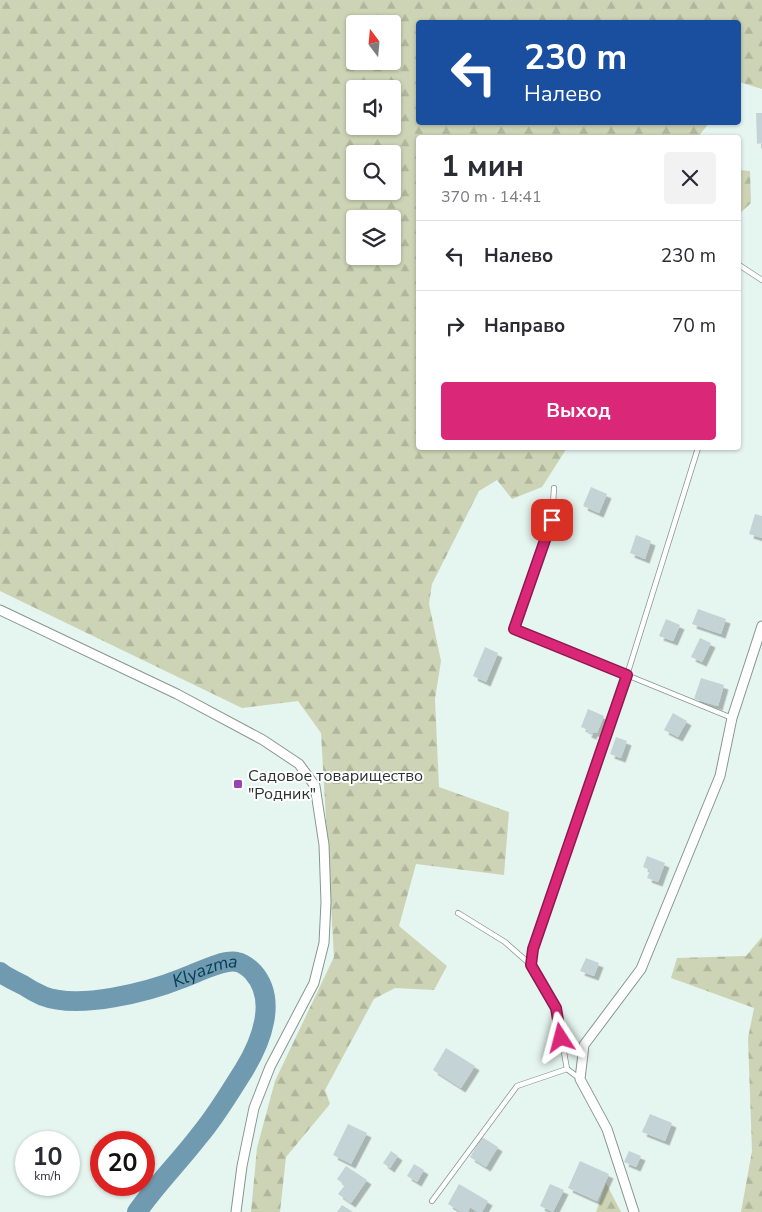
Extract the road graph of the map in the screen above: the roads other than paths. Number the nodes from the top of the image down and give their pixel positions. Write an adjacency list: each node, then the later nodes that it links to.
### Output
1 (741, 266): 2 (lane)
2 (762, 280)
3 (697, 450): 7 (lane)
4 (554, 488): 7 (lane)
5 (0, 610): 14 (street)
6 (762, 626): 8 (street)
7 (627, 675): 8 (lane); 10 (lane)
8 (732, 718): 12 (street)
9 (458, 913): 10 (lane)
10 (531, 965): 11 (lane)
11 (566, 1069): 12 (lane); 13 (lane)
12 (580, 1079): 15 (street)
13 (432, 1201)
14 (236, 1212)
15 (634, 1212)

